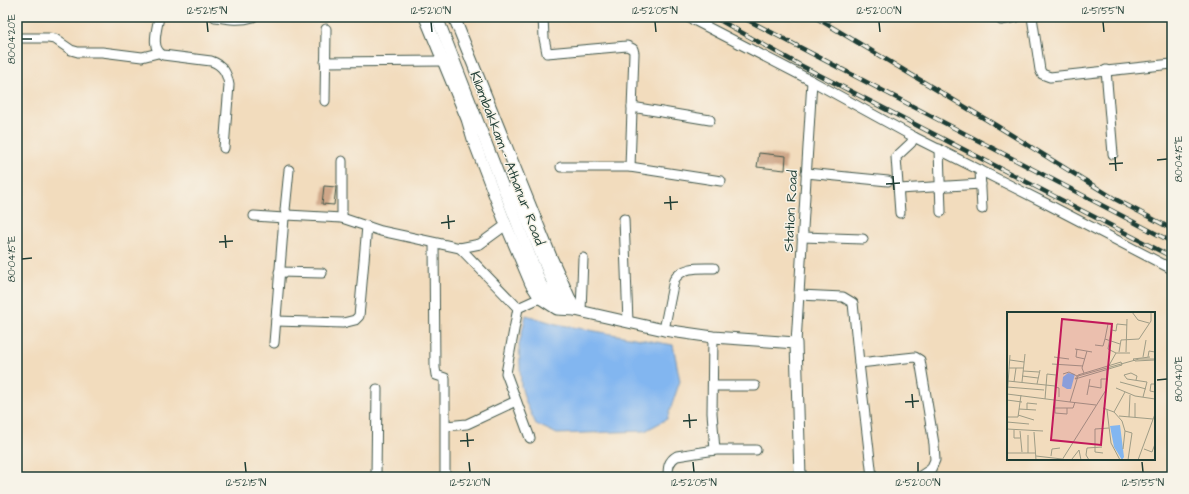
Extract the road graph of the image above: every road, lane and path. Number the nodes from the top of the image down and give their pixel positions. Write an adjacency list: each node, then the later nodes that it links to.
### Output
1 (159, 17): 15 (street)
2 (215, 17): 3 (street)
3 (253, 17)
4 (425, 17): 16 (street)
5 (438, 17): 59 (street, Kilambakkam - Athanur Road)
6 (449, 17): 59 (street, Kilambakkam - Athanur Road)
7 (454, 17): 61 (street)
8 (544, 17): 22 (street)
9 (688, 17): 20 (street)
10 (1017, 17): 12 (street)
11 (1032, 17): 19 (street)
12 (1001, 20)
13 (326, 29): 17 (street)
14 (17, 38): 15 (street)
15 (158, 53): 25 (street)
16 (443, 61): 17 (street); 46 (street)
17 (325, 62): 21 (street)
18 (1172, 64): 19 (street)
19 (1106, 70): 27 (street)
20 (812, 81): 24 (street); 33 (street, Station Road)
21 (326, 101)
22 (632, 107): 23 (street); 30 (street)
23 (710, 120)
24 (914, 137): 26 (street); 38 (street)
25 (224, 148)
26 (939, 149): 32 (street); 37 (street)
27 (1113, 154)
28 (342, 161): 44 (street)
29 (561, 167): 30 (street)
30 (630, 167): 34 (street)
31 (289, 170): 43 (street)
32 (980, 170): 36 (street); 54 (street)
33 (806, 173): 35 (street); 48 (street, Station Road)
34 (721, 181)
35 (888, 181)
36 (980, 184): 37 (street); 39 (street)
37 (940, 186): 38 (street); 41 (street)
38 (899, 189): 40 (street)
39 (982, 209)
40 (900, 212)
41 (941, 212)
42 (254, 216): 43 (street)
43 (285, 216): 44 (street); 55 (street)
44 (342, 218): 47 (street)
45 (624, 219): 63 (street)
46 (506, 225): 51 (street); 58 (street)
47 (367, 226): 50 (street); 62 (street)
48 (802, 237): 49 (street); 57 (street, Station Road)
49 (862, 239)
50 (434, 243): 51 (street); 73 (street)
51 (460, 248): 60 (street)
52 (583, 258): 61 (street)
53 (714, 268): 64 (street)
54 (1172, 269)
55 (279, 272): 56 (street); 62 (street)
56 (322, 273)
57 (799, 295): 67 (street, Station Road); 68 (street)
58 (540, 298): 60 (street); 61 (street)
59 (560, 302): 61 (street, Kilambakkam - Athanur Road)
60 (518, 308): 72 (street)
61 (578, 311): 63 (street, Kilambakkam - Athanur Road)
62 (276, 321): 66 (street)
63 (628, 322): 64 (street, Kilambakkam - Athanur Road)
64 (664, 330): 65 (street, Kilambakkam - Athanur Road)
65 (713, 337): 67 (street, Kilambakkam - Athanur Road); 69 (street)
66 (274, 342)
67 (796, 343): 80 (street)
68 (859, 363): 81 (street); 82 (street)
69 (712, 386): 70 (street); 75 (street)
70 (755, 386)
71 (377, 389): 77 (street)
72 (516, 401): 73 (street); 74 (street)
73 (446, 426): 78 (street)
74 (530, 438)
75 (715, 450): 76 (street); 79 (street)
76 (756, 450)
77 (376, 477)
78 (445, 477)
79 (668, 477)
80 (800, 477)
81 (872, 477)
82 (919, 477)

